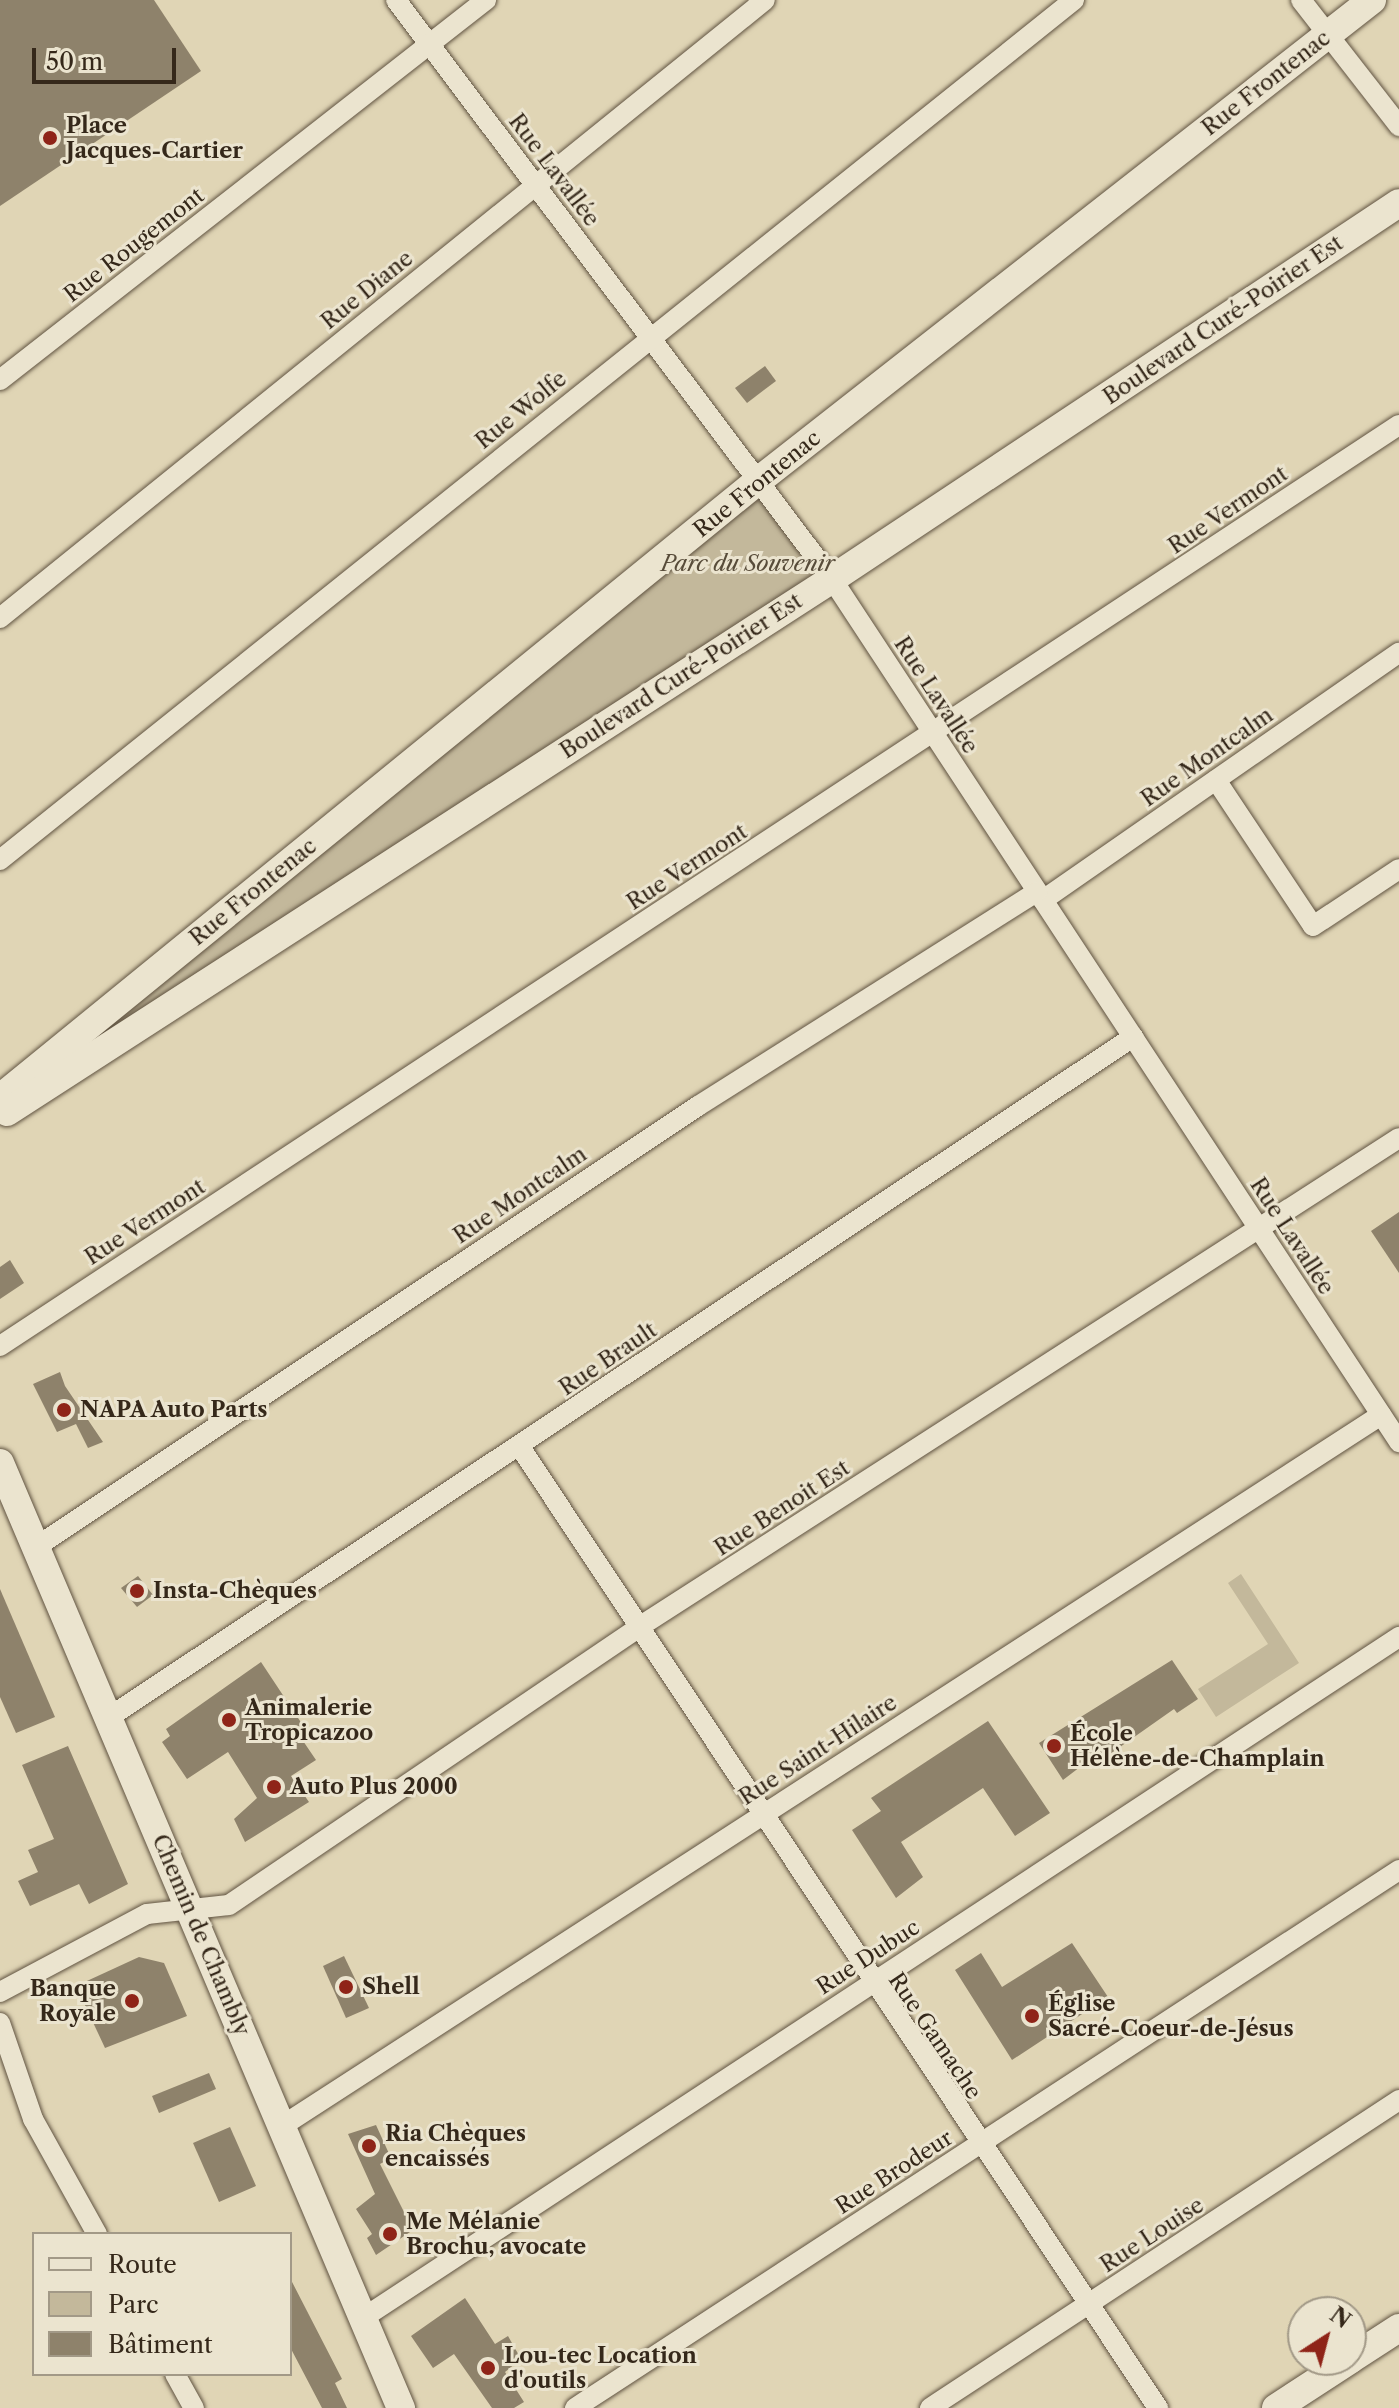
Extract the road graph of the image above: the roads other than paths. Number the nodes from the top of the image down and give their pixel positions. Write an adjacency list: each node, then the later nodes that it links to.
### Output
1 (396, 0): 8 (street, Rue Lavallée)
2 (486, 0): 8 (street, Rue Rougemont)
3 (765, 0): 10 (street, Rue Diane)
4 (1074, 0): 12 (street, Rue Wolfe)
5 (1301, 0): 7 (street)
6 (1372, 0): 7 (main road, Rue Frontenac)
7 (1328, 35): 9 (street); 15 (main road, Rue Frontenac)
8 (430, 45): 10 (street, Rue Lavallée); 13 (street, Rue Rougemont)
9 (1399, 126)
10 (535, 185): 12 (street, Rue Lavallée); 17 (street, Rue Diane)
11 (1399, 203): 16 (main road, Boulevard Curé-Poirier Est)
12 (650, 338): 15 (street, Rue Lavallée); 21 (street, Rue Wolfe)
13 (0, 380)
14 (1399, 425): 19 (street, Rue Vermont)
15 (758, 481): 16 (street, Rue Lavallée); 25 (main road, Rue Frontenac)
16 (832, 579): 19 (street, Rue Lavallée); 26 (main road, Boulevard Curé-Poirier Est)
17 (0, 618)
18 (1399, 653): 20 (street, Rue Montcalm)
19 (934, 734): 23 (street, Rue Lavallée); 29 (street, Rue Vermont)
20 (1216, 780): 22 (street); 23 (street, Rue Montcalm)
21 (0, 860)
22 (1399, 869)
23 (1040, 896): 24 (street, Rue Lavallée); 34 (street, Rue Montcalm)
24 (1133, 1037): 28 (street, Rue Lavallée); 32 (street, Rue Brault)
25 (0, 1098)
26 (0, 1117)
27 (1399, 1138): 28 (street, Rue Benoit Est)
28 (1259, 1230): 30 (street, Rue Lavallée); 35 (street, Rue Benoit Est)
29 (0, 1346)
30 (1381, 1415): 31 (street, Rue Lavallée); 38 (street, Rue Saint-Hilaire)
31 (1399, 1442)
32 (520, 1447): 35 (street, Rue Gamache); 37 (street, Rue Brault)
33 (0, 1463): 34 (main road, Chemin de Chambly)
34 (36, 1547): 37 (main road, Chemin de Chambly)
35 (636, 1629): 38 (street, Rue Gamache); 40 (street, Rue Benoit Est)
36 (1399, 1637): 41 (street, Rue Dubuc)
37 (108, 1718): 40 (main road, Chemin de Chambly)
38 (760, 1816): 41 (street, Rue Gamache); 45 (street, Rue Saint-Hilaire)
39 (1399, 1870): 46 (street, Rue Brodeur)
40 (190, 1910): 42 (street, Rue Benoit Est); 45 (main road, Chemin de Chambly)
41 (872, 1984): 46 (street, Rue Gamache); 49 (street, Rue Dubuc)
42 (0, 1992)
43 (0, 2023): 47 (street)
44 (1399, 2100): 48 (street, Rue Louise)
45 (282, 2126): 49 (main road, Chemin de Chambly)
46 (980, 2144): 48 (street, Rue Gamache); 56 (street, Rue Brodeur)
47 (96, 2232)
48 (1088, 2305): 57 (street, Rue Louise); 58 (street, Rue Gamache)
49 (363, 2318): 55 (main road, Chemin de Chambly)
50 (1399, 2328): 51 (main road)
51 (1367, 2349)
52 (176, 2376): 54 (street)
53 (1325, 2376): 59 (main road)
54 (194, 2408)
55 (401, 2408)
56 (575, 2408)
57 (930, 2408)
58 (1158, 2408)
59 (1276, 2408)

